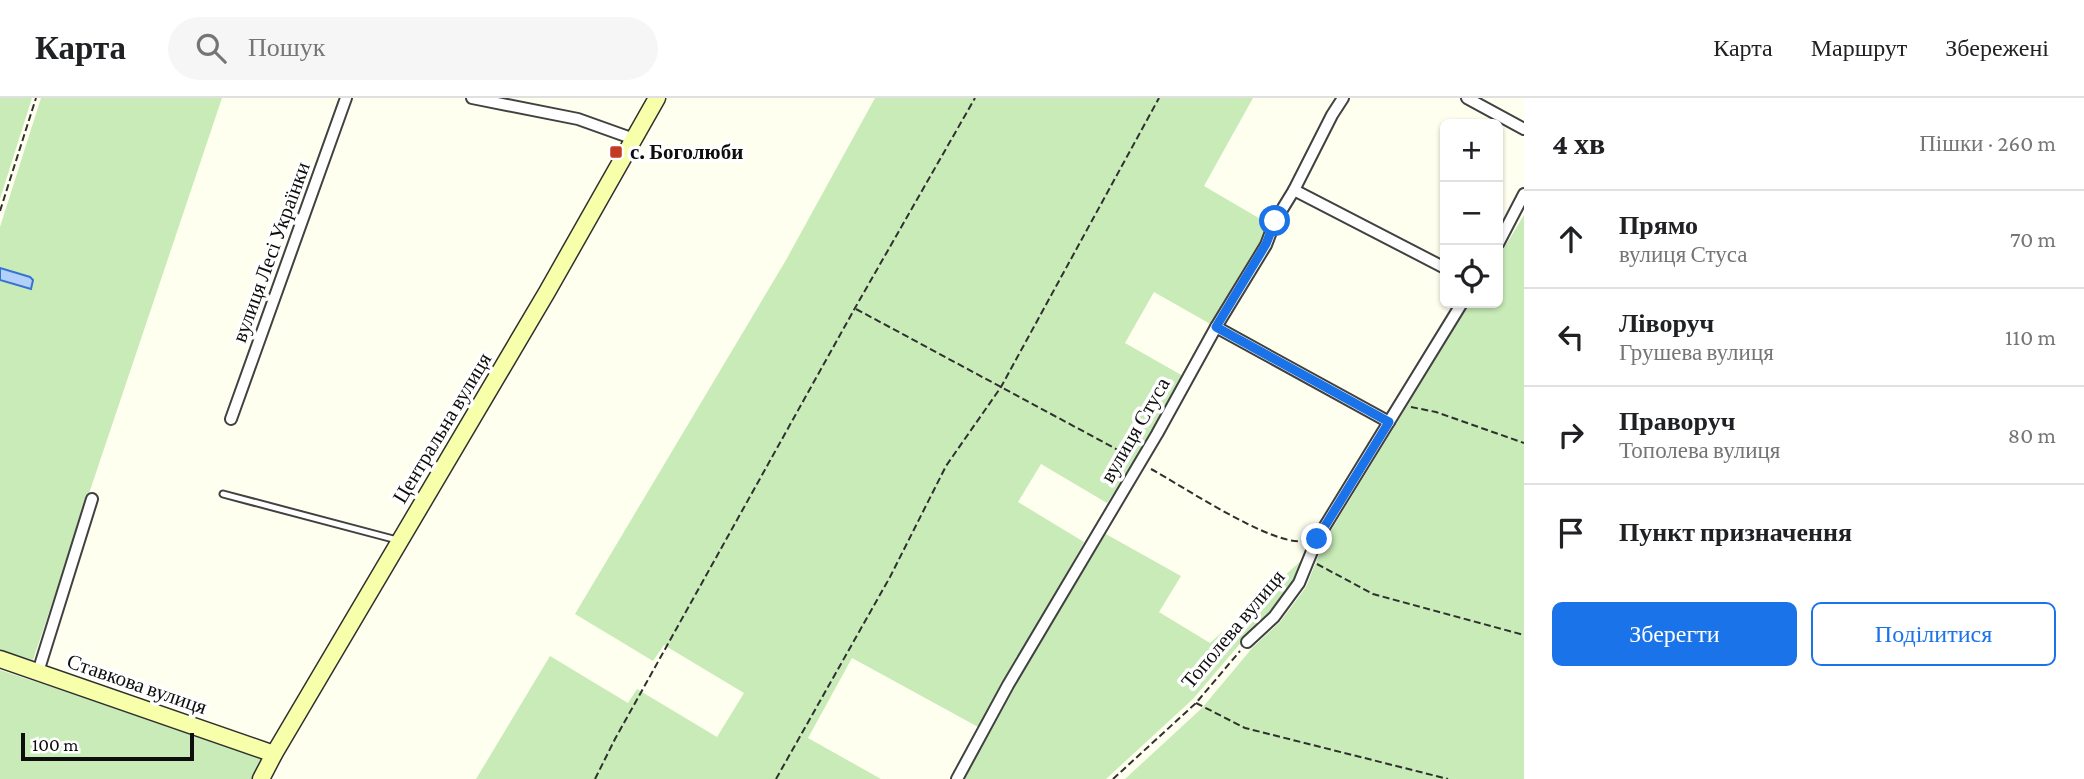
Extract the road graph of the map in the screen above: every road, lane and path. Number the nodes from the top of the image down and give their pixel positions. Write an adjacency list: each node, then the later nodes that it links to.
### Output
1 (36, 98): 13 (path)
2 (346, 98): 21 (street, вулиця Лесі Українки)
3 (472, 98): 10 (street)
4 (657, 98): 10 (street, Центральна вулиця)
5 (975, 98): 16 (path)
6 (1159, 98): 19 (path)
7 (1343, 98): 11 (street, вулиця Стуса)
8 (1467, 98): 9 (street)
9 (1524, 129)
10 (635, 139): 28 (street, Центральна вулиця)
11 (1294, 190): 15 (street); 18 (street, вулиця Стуса)
12 (1524, 194): 14 (street)
13 (0, 211)
14 (1503, 234)
15 (1440, 265)
16 (855, 308): 19 (path); 37 (path)
17 (1459, 308): 20 (street, Тополева вулиця)
18 (1216, 327): 22 (street); 24 (street, вулиця Стуса)
19 (1001, 387): 24 (path); 38 (path)
20 (1400, 404): 22 (street, Тополева вулиця); 23 (path)
21 (231, 419)
22 (1389, 422): 27 (street, Тополева вулиця)
23 (1524, 443)
24 (1140, 462): 27 (path); 39 (street, вулиця Стуса)
25 (223, 494): 28 (lane)
26 (92, 499): 33 (street)
27 (1317, 539): 29 (street, Тополева вулиця)
28 (400, 541): 35 (street, Центральна вулиця)
29 (1309, 560): 30 (path); 31 (street, Тополева вулиця)
30 (1524, 635)
31 (1247, 642): 34 (path, Тополева вулиця)
32 (0, 659): 33 (street, Ставкова вулиця)
33 (38, 671): 35 (street, Ставкова вулиця)
34 (1196, 703): 40 (path, Тополева вулиця); 41 (path)
35 (267, 752): 36 (street, Центральна вулиця)
36 (261, 779)
37 (595, 779)
38 (776, 779)
39 (957, 779)
40 (1113, 779)
41 (1448, 779)

